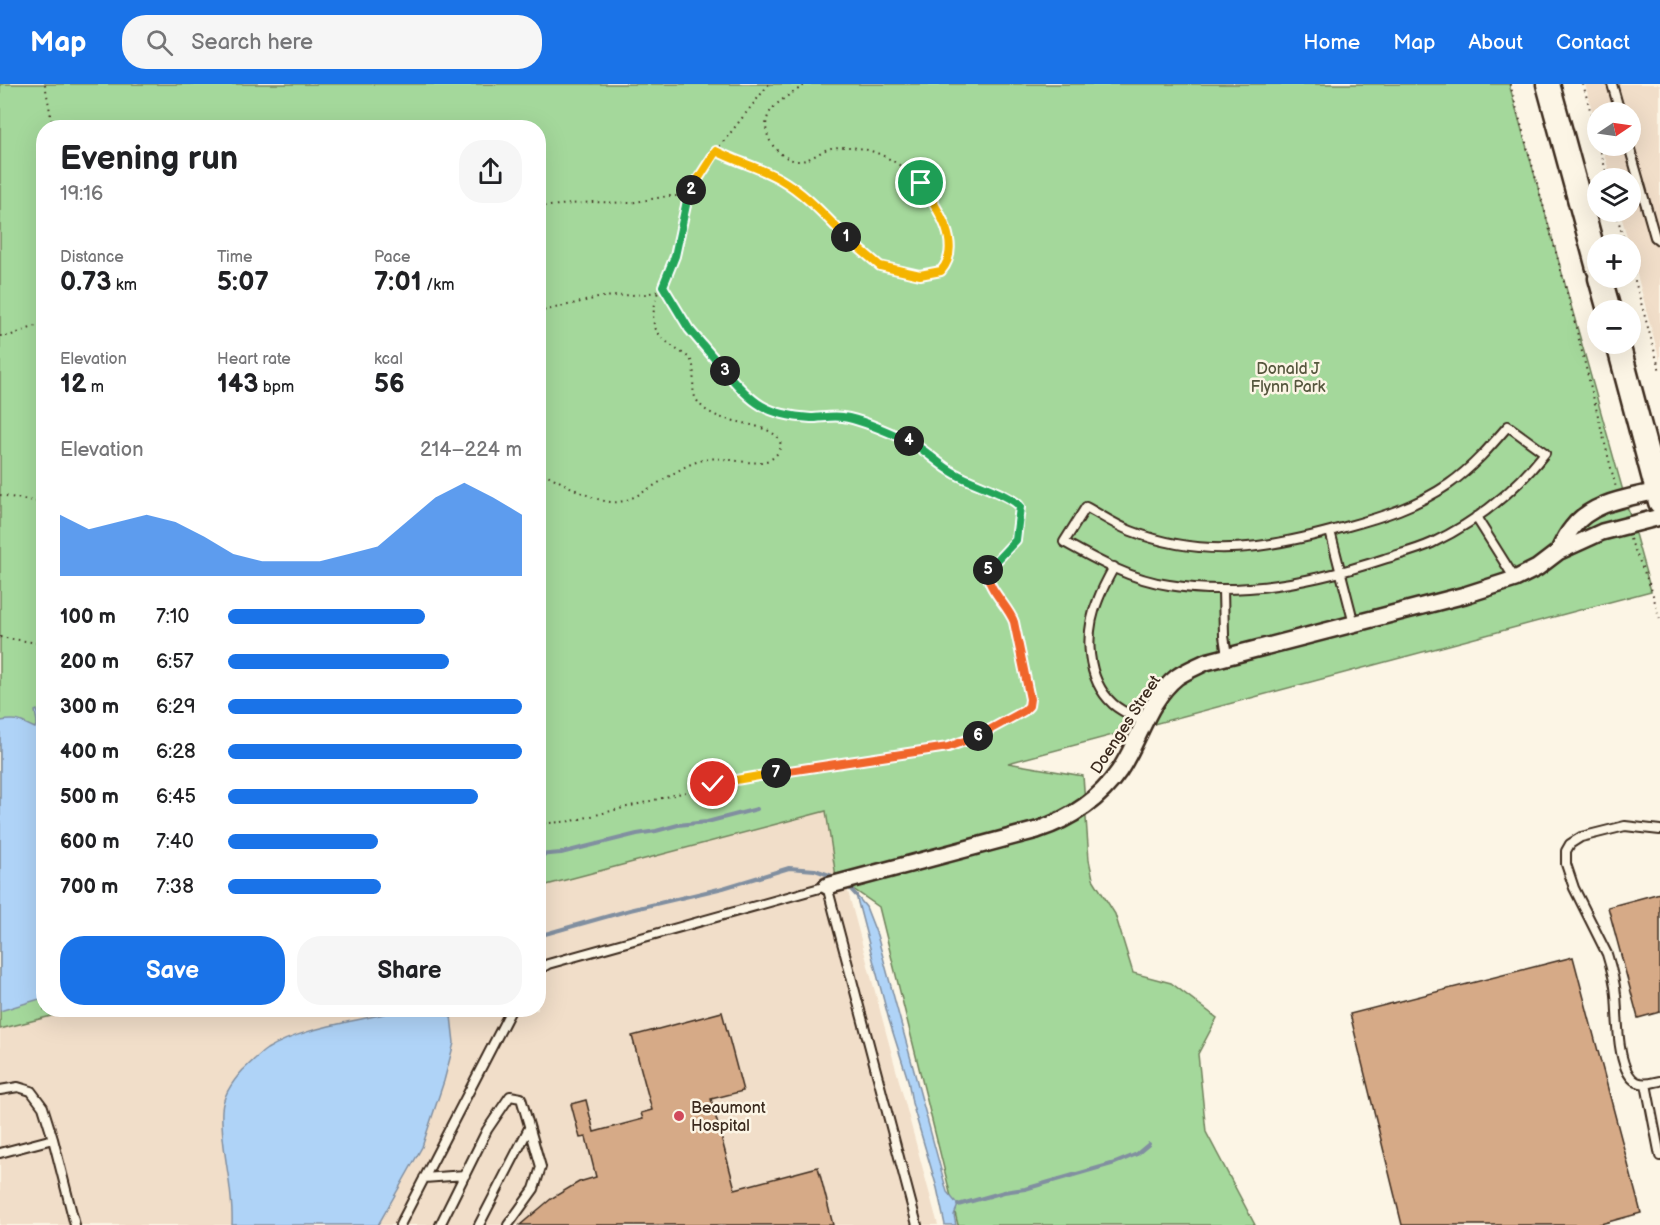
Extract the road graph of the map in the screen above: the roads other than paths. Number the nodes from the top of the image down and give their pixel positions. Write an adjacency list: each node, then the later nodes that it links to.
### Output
1 (1548, 84): 5 (street)
2 (1612, 84): 3 (lane)
3 (1617, 102)
4 (1632, 156): 6 (lane)
5 (1589, 234)
6 (1660, 241)
7 (1621, 354): 8 (street)
8 (1658, 496): 12 (street, Doenges Street)
9 (1476, 517): 11 (lane); 14 (lane); 15 (lane)
10 (1660, 518): 12 (street, Doenges Street)
11 (1330, 531): 13 (lane); 14 (lane)
12 (1558, 552): 15 (street, Doenges Street)
13 (1114, 567): 16 (lane); 19 (lane)
14 (1340, 572): 16 (lane); 17 (lane)
15 (1515, 579): 17 (street, Doenges Street)
16 (1223, 589): 18 (lane)
17 (1354, 624): 18 (street, Doenges Street)
18 (1227, 656): 19 (street, Doenges Street)
19 (1145, 723): 21 (street, Doenges Street)
20 (1660, 830): 25 (lane)
21 (827, 886): 22 (lane); 39 (lane)
22 (546, 965)
23 (507, 1017): 32 (lane)
24 (1660, 1081): 25 (lane)
25 (1646, 1084): 30 (lane)
26 (0, 1090): 28 (lane)
27 (529, 1128): 31 (lane); 37 (lane); 38 (lane)
28 (53, 1138): 29 (lane); 34 (lane)
29 (0, 1153)
30 (1660, 1156)
31 (465, 1175): 32 (lane); 36 (lane)
32 (424, 1178): 33 (lane)
33 (402, 1223): 35 (lane)
34 (75, 1225)
35 (412, 1225)
36 (440, 1225)
37 (479, 1225)
38 (508, 1225)
39 (917, 1225)

